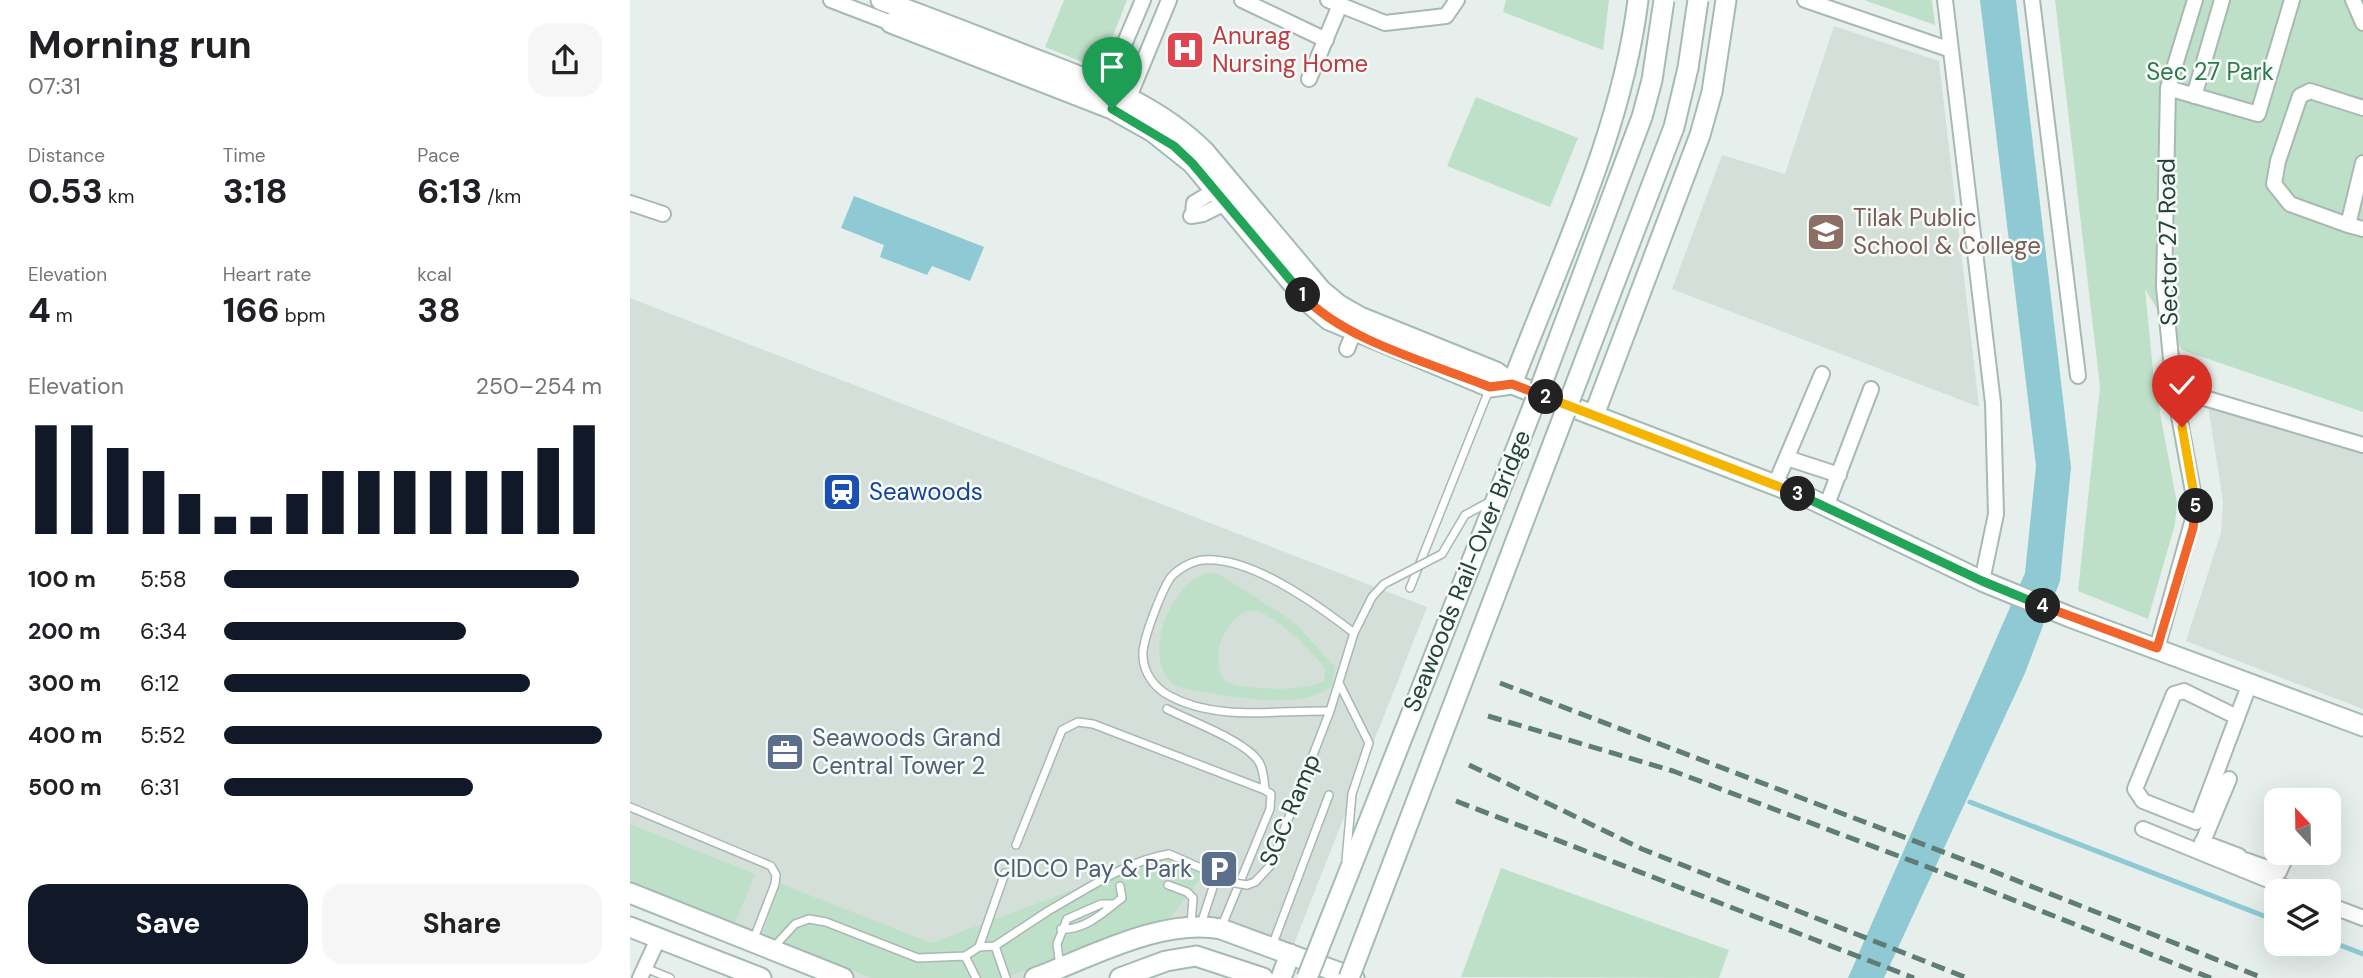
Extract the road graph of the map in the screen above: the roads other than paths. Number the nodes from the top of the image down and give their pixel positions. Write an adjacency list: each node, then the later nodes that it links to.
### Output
1 (831, 0): 20 (street)
2 (881, 0): 19 (main road); 20 (street); 21 (main road)
3 (1143, 0): 26 (street)
4 (1169, 0): 29 (street)
5 (1242, 0): 23 (street)
6 (1457, 0): 18 (street)
7 (1638, 0): 41 (main road)
8 (1664, 0): 50 (main road, Seawoods Rail-Over Bridge, bridge)
9 (1698, 0): 104 (main road, Seawoods Rail-Over Bridge, bridge)
10 (1726, 0): 45 (main road)
11 (1805, 0): 24 (street)
12 (1945, 0): 24 (street)
13 (2032, 0): 40 (street)
14 (2195, 0): 27 (street, Sector 27 Road)
15 (2222, 0): 28 (street)
16 (2292, 0): 28 (street)
17 (2353, 0): 22 (street)
18 (1334, 3): 23 (street)
19 (910, 5): 21 (main road); 26 (main road)
20 (862, 12): 21 (street)
21 (891, 23): 31 (main road)
22 (2363, 23)
23 (1325, 40): 25 (street)
24 (1951, 50): 52 (street)
25 (1310, 79)
26 (1106, 87): 29 (main road); 31 (street)
27 (2168, 88): 28 (street); 44 (street, Sector 27 Road)
28 (2194, 96)
29 (1129, 97): 31 (street); 41 (main road)
30 (2363, 108): 37 (street)
31 (1112, 109): 33 (main road)
32 (2363, 163): 37 (street)
33 (1219, 197): 36 (street); 42 (main road)
34 (630, 203): 35 (street)
35 (663, 214)
36 (1192, 215)
37 (2348, 225): 38 (street)
38 (2363, 229)
39 (1822, 374): 47 (street)
40 (2078, 376)
41 (1512, 384): 42 (main road); 45 (main road)
42 (1490, 387): 53 (lane)
43 (1871, 389): 48 (street)
44 (2174, 389): 46 (street); 55 (street, Sector 27 Road)
45 (1594, 415): 49 (main road)
46 (2363, 445)
47 (1787, 458): 48 (street); 49 (street)
48 (1839, 475): 51 (street)
49 (1775, 485): 51 (main road)
50 (1495, 499): 54 (lane, bridge); 74 (main road, Seawoods Rail-Over Bridge, bridge)
51 (1826, 507): 52 (main road)
52 (1986, 582): 55 (main road)
53 (1410, 588)
54 (1354, 633): 56 (lane, bridge); 59 (lane, bridge)
55 (2157, 648): 57 (main road)
56 (1339, 682): 59 (lane, SGC Ramp, bridge); 74 (lane, bridge)
57 (2250, 683): 60 (street); 61 (main road)
58 (1167, 709): 63 (lane)
59 (1330, 710): 86 (lane, SGC Ramp, bridge)
60 (2237, 717): 60 (street)
61 (2363, 726)
62 (2229, 779): 68 (street)
63 (1265, 790): 67 (lane); 83 (lane)
64 (1329, 795): 88 (lane)
65 (630, 807): 84 (lane)
66 (2143, 829): 68 (street)
67 (1016, 845)
68 (2200, 847): 69 (street)
69 (2219, 854): 72 (street); 72 (street)
70 (2282, 865): 72 (street)
71 (1219, 869): 81 (lane)
72 (2260, 872): 75 (street)
73 (1004, 873): 87 (lane)
74 (1344, 878): 103 (main road, Seawoods Rail-Over Bridge, bridge)
75 (2273, 879)
76 (1120, 886): 92 (lane)
77 (1168, 886): 81 (lane)
78 (630, 893): 84 (main road)
79 (2341, 908): 80 (street)
80 (2361, 913)
81 (1196, 926): 83 (main road); 92 (main road)
82 (630, 927): 85 (main road)
83 (1221, 929): 88 (main road)
84 (755, 937): 89 (main road)
85 (658, 939): 93 (street); 95 (main road)
86 (995, 946): 87 (lane, SGC Ramp); 98 (lane)
87 (979, 947): 91 (lane)
88 (1271, 947): 90 (main road)
89 (771, 950): 91 (lane); 96 (main road)
90 (1290, 954): 102 (main road); 104 (main road)
91 (965, 956): 97 (lane)
92 (1061, 968): 99 (main road)
93 (642, 973): 94 (lane)
94 (670, 978)
95 (761, 978)
96 (843, 978)
97 (976, 978)
98 (1006, 978)
99 (1035, 978)
100 (1121, 978): 101 (main road)
101 (1263, 978)
102 (1281, 978)
103 (1307, 978)
104 (1351, 978)

